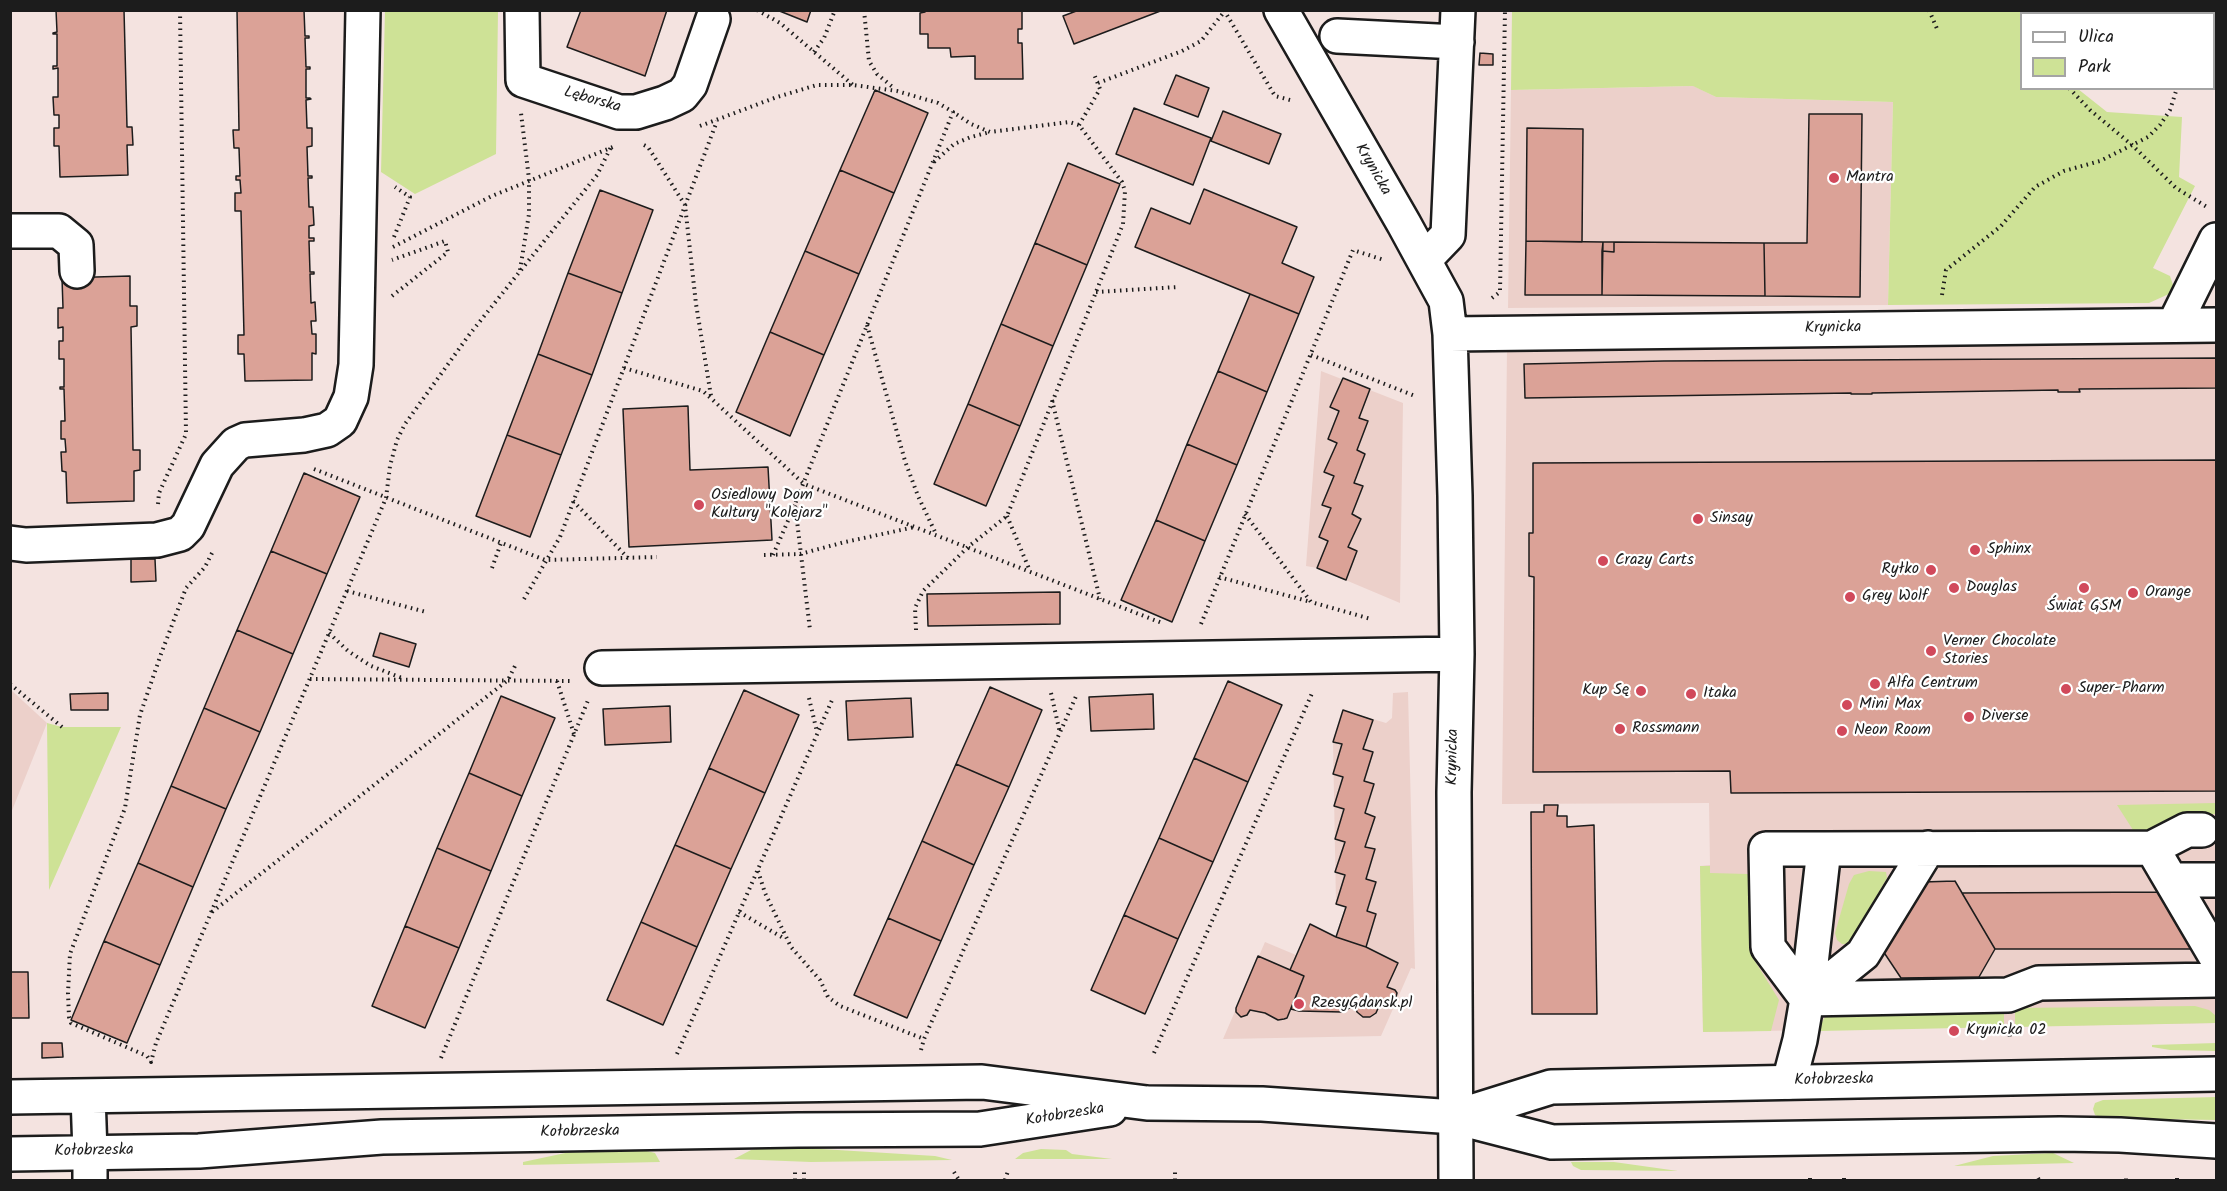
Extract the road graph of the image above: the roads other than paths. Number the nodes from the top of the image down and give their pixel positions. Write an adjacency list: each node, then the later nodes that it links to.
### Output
1 (363, 10): 15 (main road)
2 (522, 10): 5 (main road, Lęborska)
3 (1281, 10): 10 (main road, Krynicka)
4 (1458, 10): 7 (main road)
5 (713, 19)
6 (1337, 36): 7 (main road)
7 (1457, 42): 10 (main road)
8 (10, 231): 11 (main road)
9 (2217, 240): 12 (main road)
10 (1408, 262): 14 (main road, Krynicka)
11 (77, 271)
12 (2174, 325): 13 (main road, Krynicka); 14 (main road, Krynicka)
13 (2217, 325)
14 (1450, 334): 16 (main road, Krynicka)
15 (10, 543)
16 (1457, 654): 17 (main road); 32 (main road, Krynicka)
17 (599, 675)
18 (2202, 830): 20 (main road)
19 (1928, 848): 20 (main road); 21 (main road); 26 (main road)
20 (2152, 848): 22 (main road)
21 (1824, 849): 26 (main road); 26 (main road)
22 (2171, 880): 23 (main road); 24 (main road)
23 (2217, 880)
24 (2217, 957)
25 (2217, 980): 26 (main road)
26 (1807, 999): 28 (main road)
27 (2217, 1074): 28 (main road, Kołobrzeska)
28 (1789, 1082): 32 (main road, Kołobrzeska)
29 (88, 1096): 30 (main road, Kołobrzeska); 31 (main road, Kołobrzeska); 35 (main road)
30 (10, 1097)
31 (1147, 1103): 32 (main road, Kołobrzeska); 35 (main road, Kołobrzeska)
32 (1455, 1117): 33 (main road, Kołobrzeska); 36 (main road, Krynicka)
33 (2217, 1141)
34 (10, 1154): 35 (main road, Kołobrzeska)
35 (90, 1166)
36 (1456, 1180)

